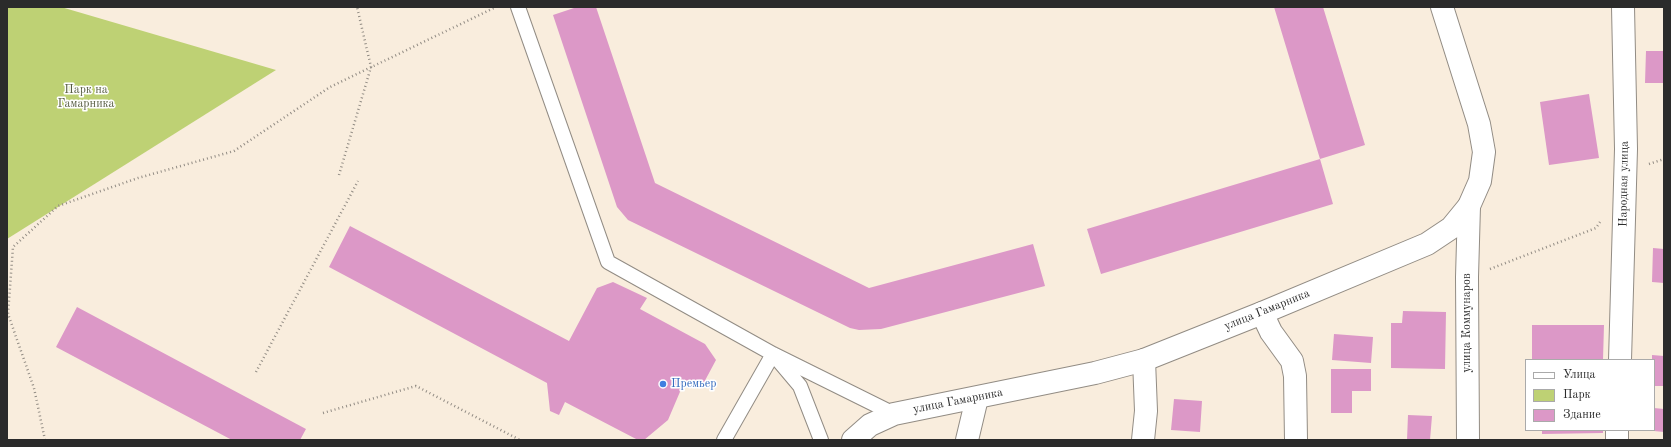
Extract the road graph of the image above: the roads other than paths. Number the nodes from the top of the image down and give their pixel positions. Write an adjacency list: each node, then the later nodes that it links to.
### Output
1 (518, 7): 6 (lane)
2 (1442, 7): 4 (street, улица Гамарника)
3 (1623, 7): 7 (street, Народная улица)
4 (1469, 206): 5 (street, улица Гамарника); 17 (street, улица Коммунаров)
5 (1262, 313): 8 (street, улица Гамарника); 16 (street)
6 (773, 354): 10 (lane); 11 (lane); 12 (lane)
7 (1620, 359)
8 (1144, 360): 9 (street, улица Гамарника); 15 (street)
9 (977, 398): 10 (street, улица Гамарника); 14 (street)
10 (894, 414): 13 (street, улица Гамарника)
11 (724, 440)
12 (821, 440)
13 (853, 440)
14 (967, 440)
15 (1143, 440)
16 (1296, 440)
17 (1468, 440)

